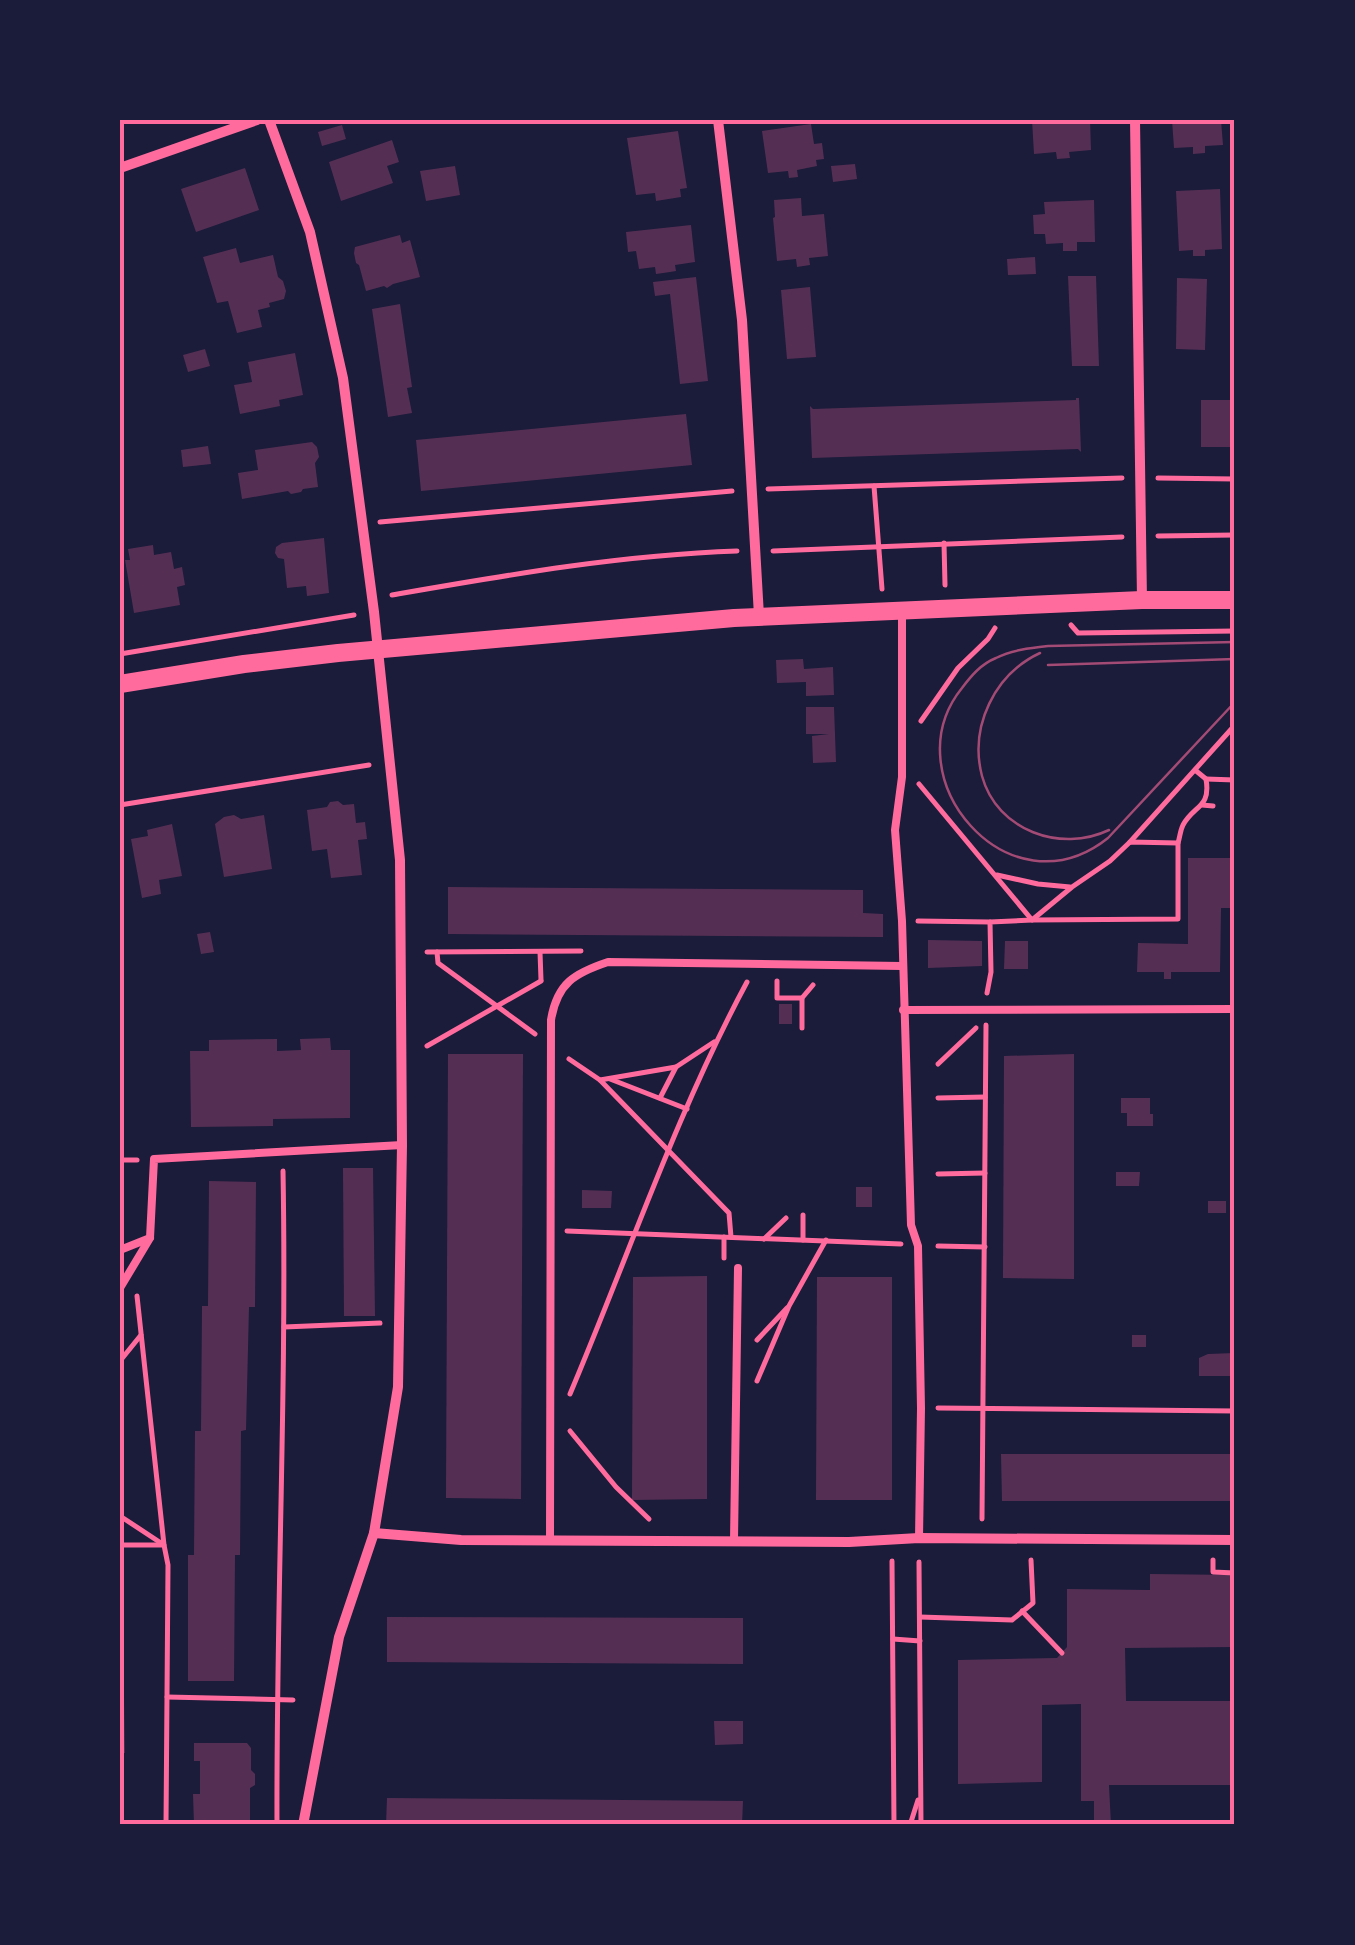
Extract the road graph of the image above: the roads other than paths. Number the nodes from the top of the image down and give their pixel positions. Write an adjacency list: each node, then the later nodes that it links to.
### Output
1 (256, 120): 5 (street)
2 (270, 120): 10 (street)
3 (718, 120): 9 (street)
4 (1135, 120): 6 (street)
5 (120, 168)
6 (1142, 600): 7 (street); 8 (street)
7 (1235, 600)
8 (902, 610): 9 (street); 12 (lane)
9 (759, 616): 10 (street)
10 (379, 649): 11 (street); 15 (street)
11 (120, 684)
12 (902, 966): 14 (lane); 24 (lane)
13 (1235, 1009): 14 (lane)
14 (903, 1010): 21 (lane)
15 (402, 1145): 16 (lane); 20 (street)
16 (150, 1238): 17 (lane); 19 (lane)
17 (120, 1250)
18 (738, 1268): 22 (lane)
19 (120, 1288)
20 (374, 1533): 24 (street); 25 (street)
21 (919, 1538): 22 (street); 23 (street)
22 (734, 1540): 24 (street)
23 (1235, 1540)
24 (550, 1541)
25 (303, 1825)

